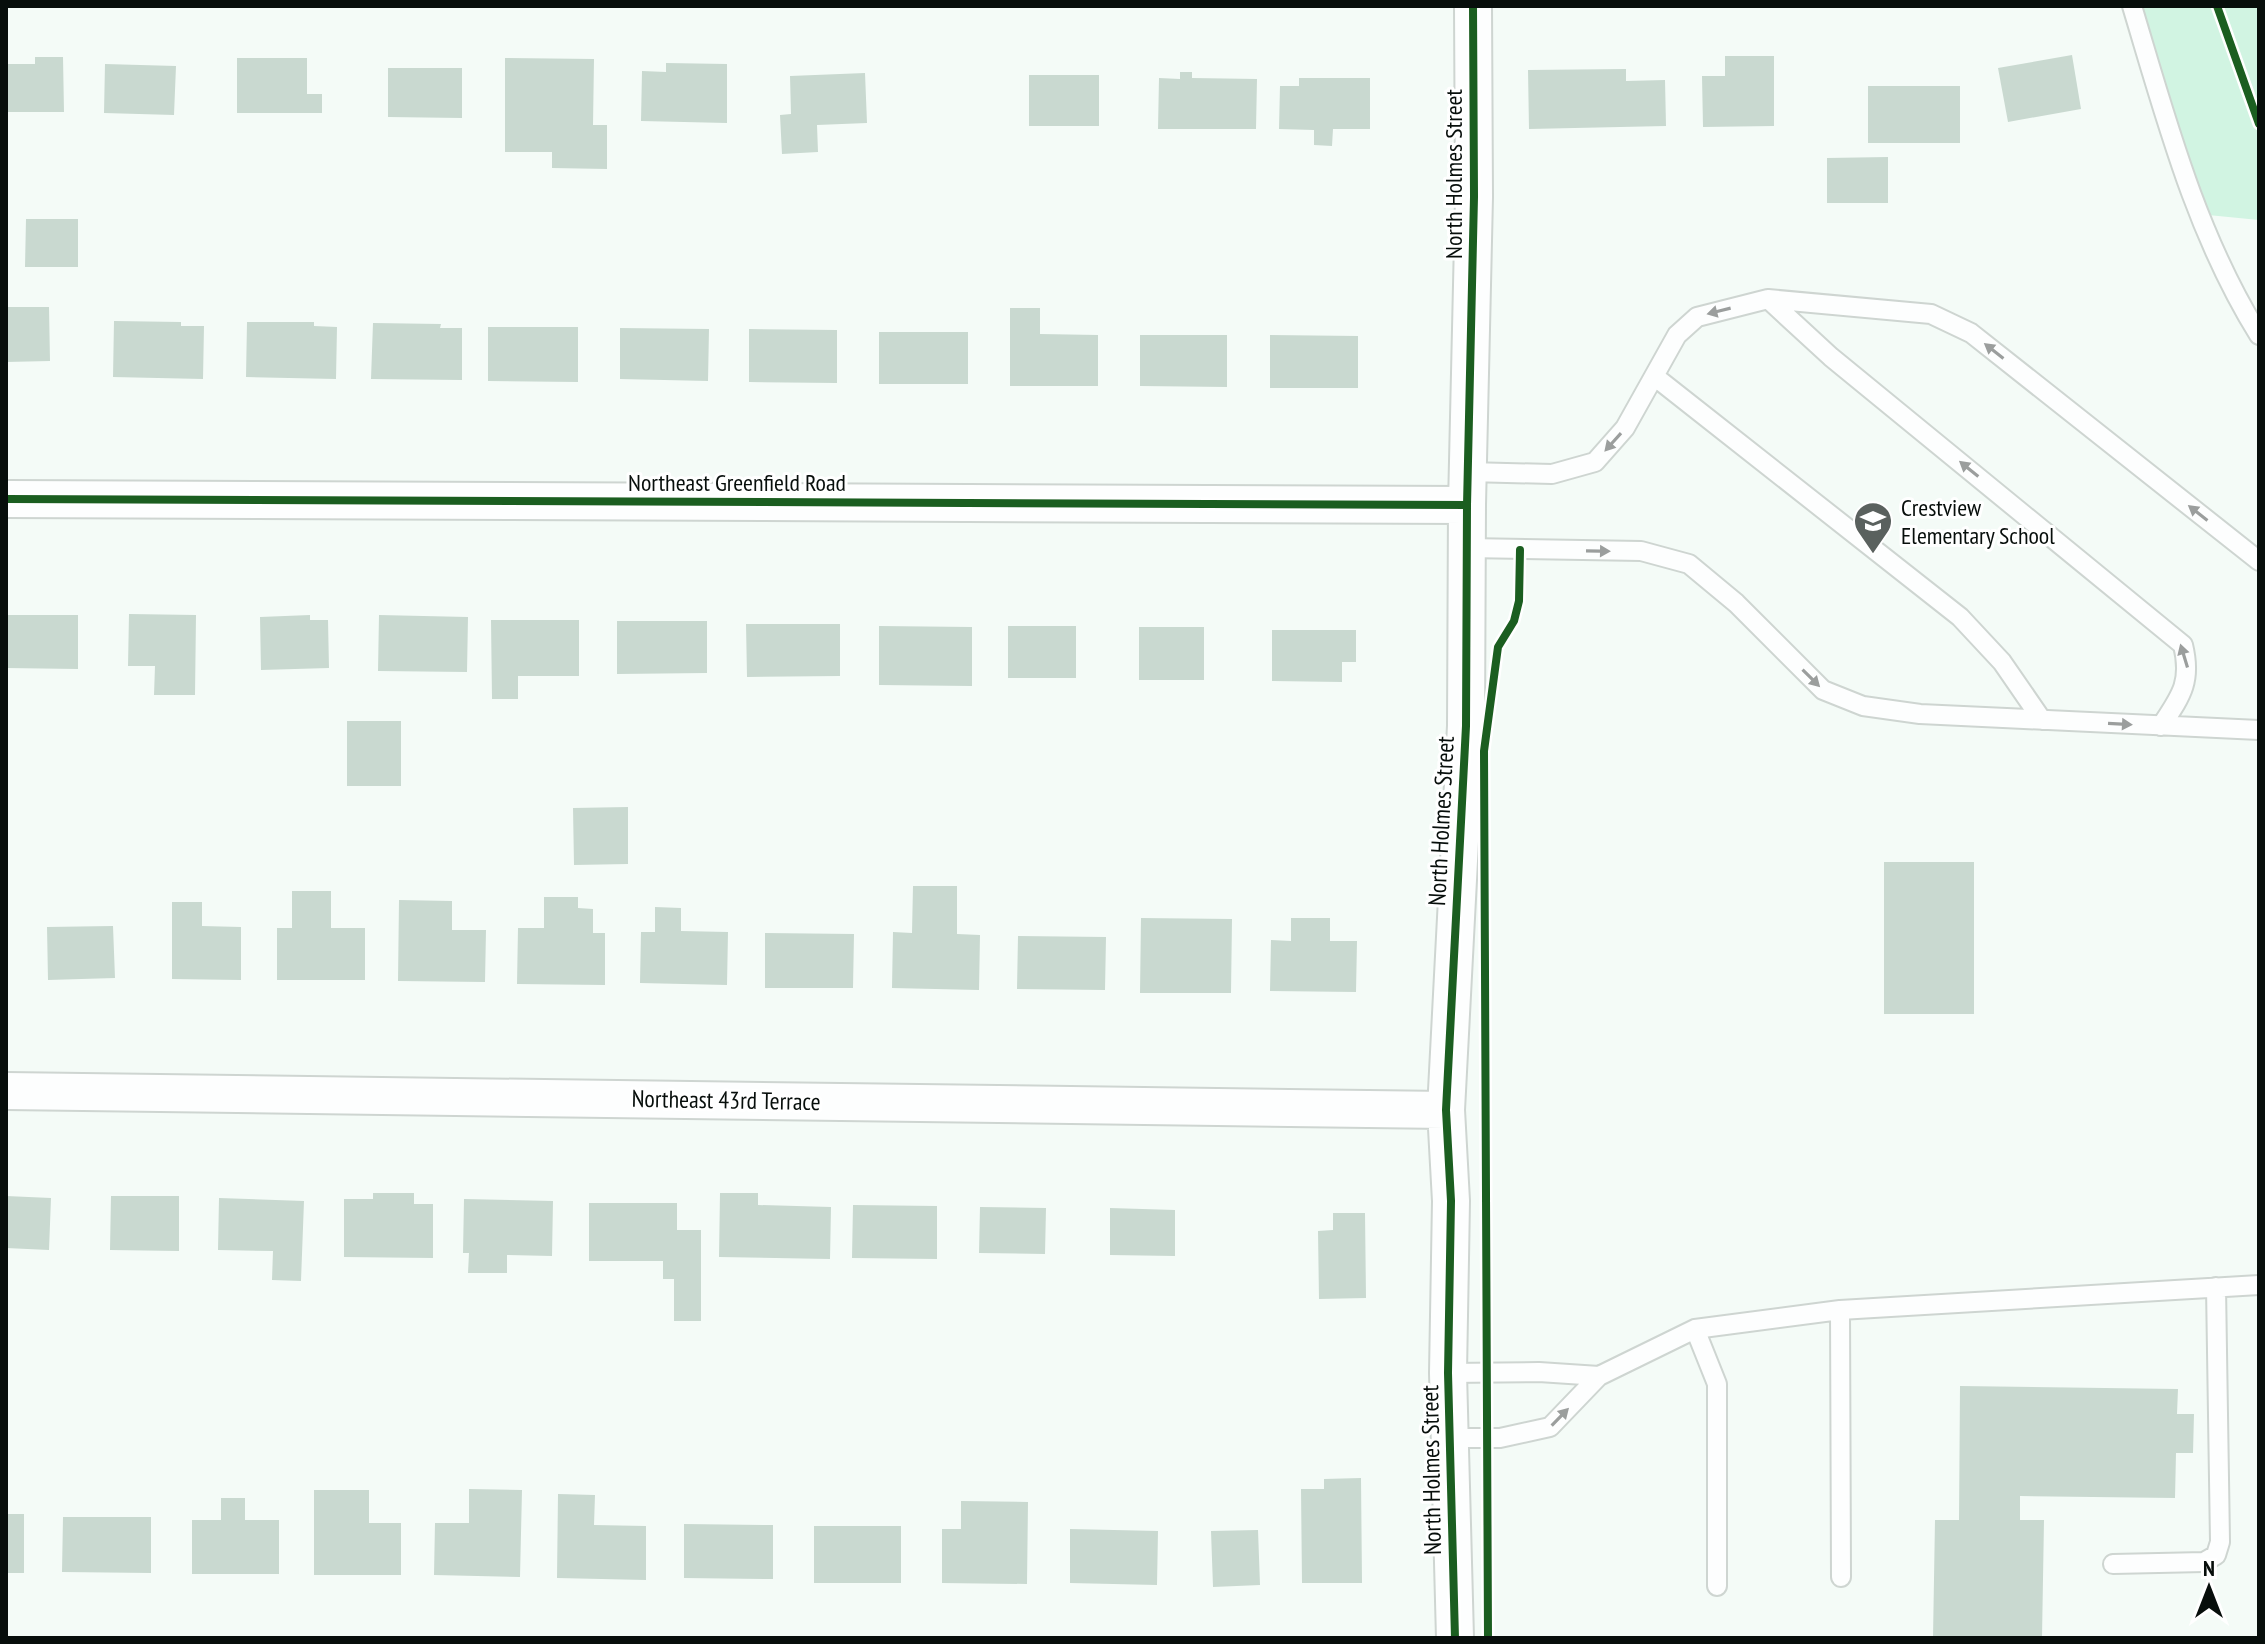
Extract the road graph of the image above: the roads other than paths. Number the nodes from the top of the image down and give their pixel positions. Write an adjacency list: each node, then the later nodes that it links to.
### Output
1 (1473, 6): 6 (street, North Holmes Street)
2 (2132, 6): 4 (lane)
3 (1768, 299): 5 (lane, one-way to 5); 9 (lane, one-way to 3); 11 (lane, one-way to 3)
4 (2259, 335)
5 (1654, 376): 6 (lane, one-way to 6); 10 (lane)
6 (1468, 489): 7 (street, Northeast Greenfield Road); 8 (street, North Holmes Street)
7 (6, 499)
8 (1467, 548): 10 (lane, one-way to 10); 14 (street, North Holmes Street)
9 (2259, 561)
10 (2042, 720): 11 (lane, one-way to 11)
11 (2161, 726): 12 (lane)
12 (2259, 730)
13 (6, 1091): 14 (street, Northeast 43rd Terrace)
14 (1446, 1110): 19 (street, North Holmes Street)
15 (2259, 1285): 16 (lane)
16 (2216, 1287): 17 (lane); 22 (lane)
17 (1840, 1310): 18 (lane); 23 (lane)
18 (1695, 1329): 20 (lane); 24 (lane)
19 (1448, 1373): 20 (lane); 21 (street, North Holmes Street)
20 (1599, 1376): 21 (lane, one-way to 20)
21 (1450, 1438): 25 (street, North Holmes Street)
22 (2113, 1564)
23 (1841, 1577)
24 (1717, 1586)
25 (1455, 1638)

